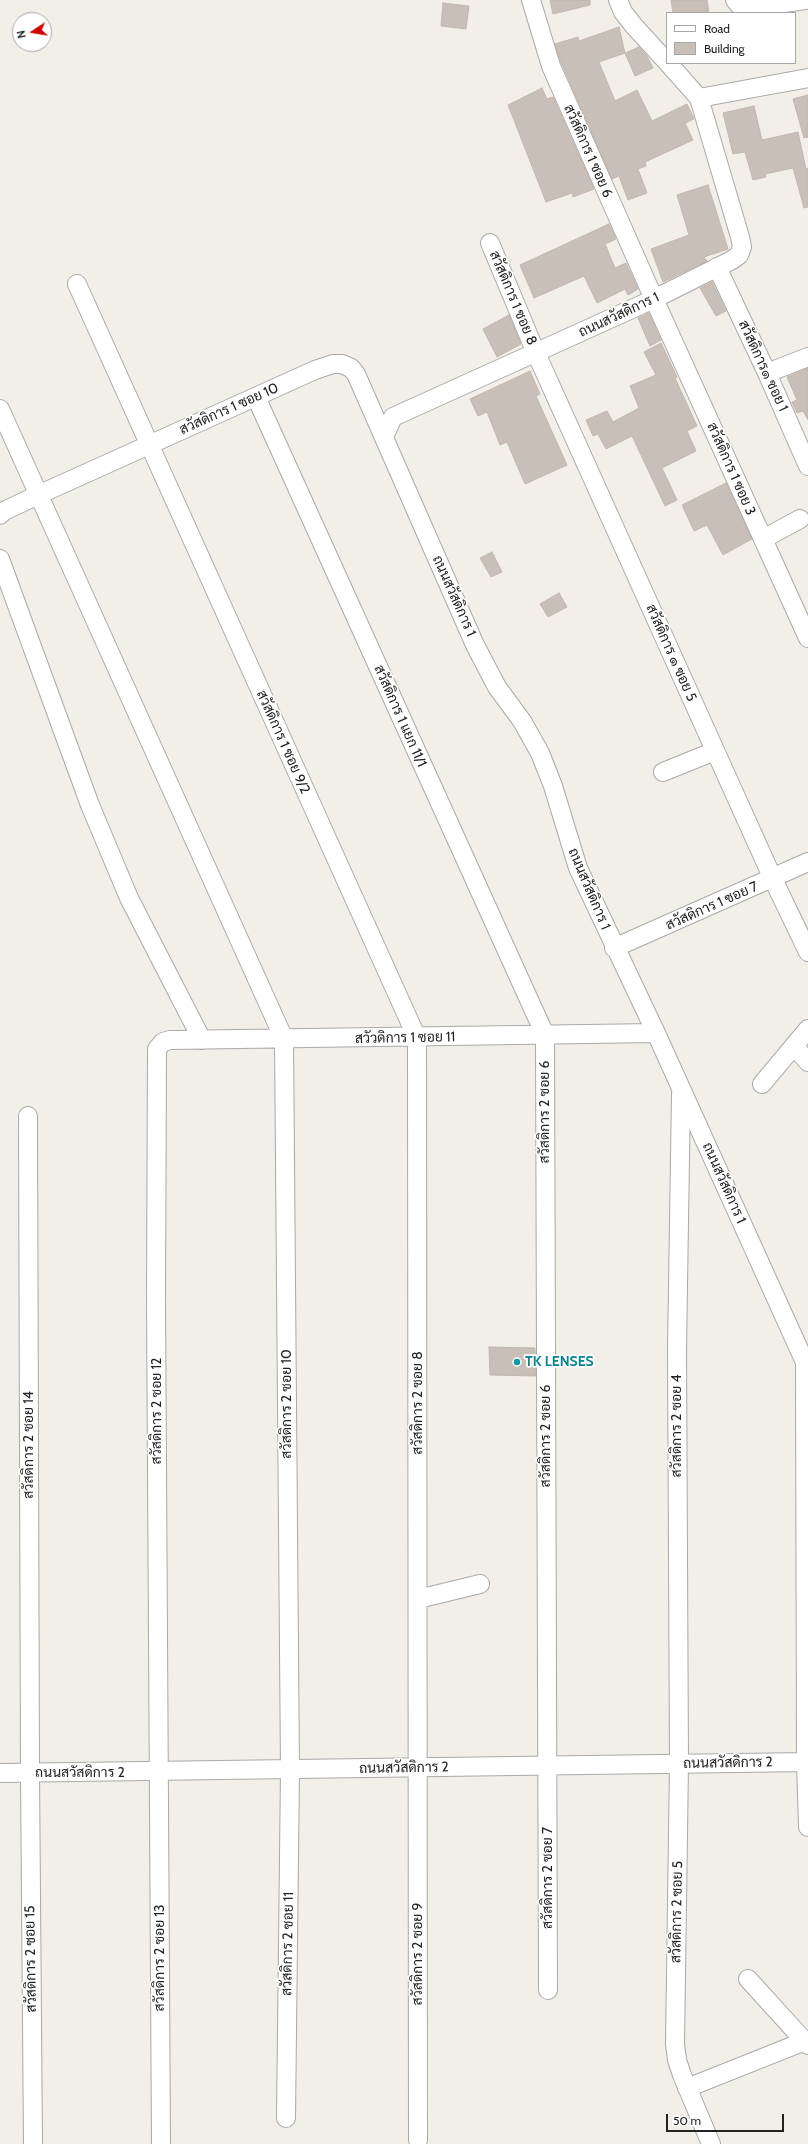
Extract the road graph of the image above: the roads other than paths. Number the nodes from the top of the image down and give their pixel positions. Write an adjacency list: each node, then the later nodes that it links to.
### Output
1 (531, 0): 12 (street, สวัสดิการ 1 ซอย 6)
2 (618, 0): 5 (street)
3 (735, 0): 4 (street)
4 (804, 0)
5 (666, 62)
6 (668, 64): 8 (street)
7 (808, 78): 8 (street)
8 (699, 98): 10 (street, ถนนสวัสดิการ 1)
9 (490, 243): 13 (street, สวัสดิการ 1 ซอย 8)
10 (717, 267): 12 (street, ถนนสวัสดิการ 1); 15 (street, สวัสดิการ๑ ซอย 1)
11 (77, 284): 19 (street, สวัสดิการ 1 ซอย 9/2)
12 (654, 300): 13 (street, ถนนสวัสดิการ 1); 24 (street, สวัสดิการ 1 ซอย 3)
13 (536, 353): 18 (street, ถนนสวัสดิการ 1); 27 (street, สวัสดิการ ๑ ซอย 5)
14 (808, 357): 15 (street)
15 (767, 373): 20 (street, สวัสดิการ๑ ซอย 1)
16 (256, 397): 18 (street, สวัสดิการ 1 ซอย 10); 19 (street, สวัสดิการ 1 ซอย 10); 35 (street, สวัสดิการ 1 แยก 11/1)
17 (0, 409): 21 (street)
18 (384, 437): 31 (street, ถนนสวัสดิการ 1)
19 (148, 446): 21 (street, สวัสดิการ 1 ซอย 10); 36 (street, สวัสดิการ 1 ซอย 9/2)
20 (808, 466)
21 (38, 495): 22 (street, สวัสดิการ 1 ซอย 10); 37 (street)
22 (0, 515)
23 (800, 520): 24 (street)
24 (763, 539): 26 (street, สวัสดิการ 1 ซอย 3)
25 (0, 559): 38 (street)
26 (808, 638)
27 (715, 751): 28 (street); 30 (street, สวัสดิการ ๑ ซอย 5)
28 (663, 772)
29 (808, 862): 30 (street, สวัสดิการ 1 ซอย 7)
30 (773, 879): 31 (street, สวัสดิการ 1 ซอย 7); 32 (street, สวัสดิการ ๑ ซอย 5)
31 (614, 948): 34 (street, ถนนสวัสดิการ 1)
32 (808, 952)
33 (808, 1029): 39 (street)
34 (656, 1033): 35 (street, สวัวดิการ 1 ซอย 11); 43 (street, ถนนสวัสดิการ 1)
35 (545, 1035): 36 (street, สวัวดิการ 1 ซอย 11); 50 (street, สวัสดิการ 2 ซอย 6)
36 (417, 1038): 37 (street, สวัวดิการ 1 ซอย 11); 47 (street, สวัสดิการ 2 ซอย 8)
37 (284, 1039): 38 (street, สวัวดิการ 1 ซอย 11); 52 (street, สวัสดิการ 2 ซอย 10)
38 (202, 1040): 40 (street, สวัวดิการ 1 ซอย 11)
39 (794, 1046): 41 (street); 42 (street)
40 (157, 1049): 53 (street, สวัสดิการ 2 ซอย 12)
41 (808, 1062)
42 (762, 1084)
43 (681, 1088): 45 (street, ถนนสวัสดิการ 1); 49 (street, สวัสดิการ 2 ซอย 4)
44 (28, 1116): 55 (street, สวัสดิการ 2 ซอย 14)
45 (807, 1366): 48 (street)
46 (480, 1584): 47 (street)
47 (418, 1599): 51 (street, สวัสดิการ 2 ซอย 8)
48 (807, 1762): 49 (street, ถนนสวัสดิการ 2); 56 (street)
49 (679, 1764): 50 (street, ถนนสวัสดิการ 2); 60 (street, สวัสดิการ 2 ซอย 5)
50 (548, 1765): 51 (street, ถนนสวัสดิการ 2); 58 (street, สวัสดิการ 2 ซอย 7)
51 (418, 1768): 52 (street, ถนนสวัสดิการ 2); 62 (street, สวัสดิการ 2 ซอย 9)
52 (290, 1770): 53 (street, ถนนสวัสดิการ 2); 61 (street, สวัสดิการ 2 ซอย 11)
53 (160, 1772): 55 (street, ถนนสวัสดิการ 2); 64 (street, สวัสดิการ 2 ซอย 13)
54 (0, 1773): 55 (street, ถนนสวัสดิการ 2)
55 (30, 1773): 63 (street, สวัสดิการ 2 ซอย 15)
56 (808, 1827)
57 (748, 1979): 59 (street)
58 (548, 1990)
59 (806, 2043): 60 (street)
60 (687, 2088): 65 (street, สวัสดิการ 2 ซอย 5)
61 (286, 2118)
62 (418, 2140)
63 (33, 2144)
64 (160, 2144)
65 (711, 2144)

